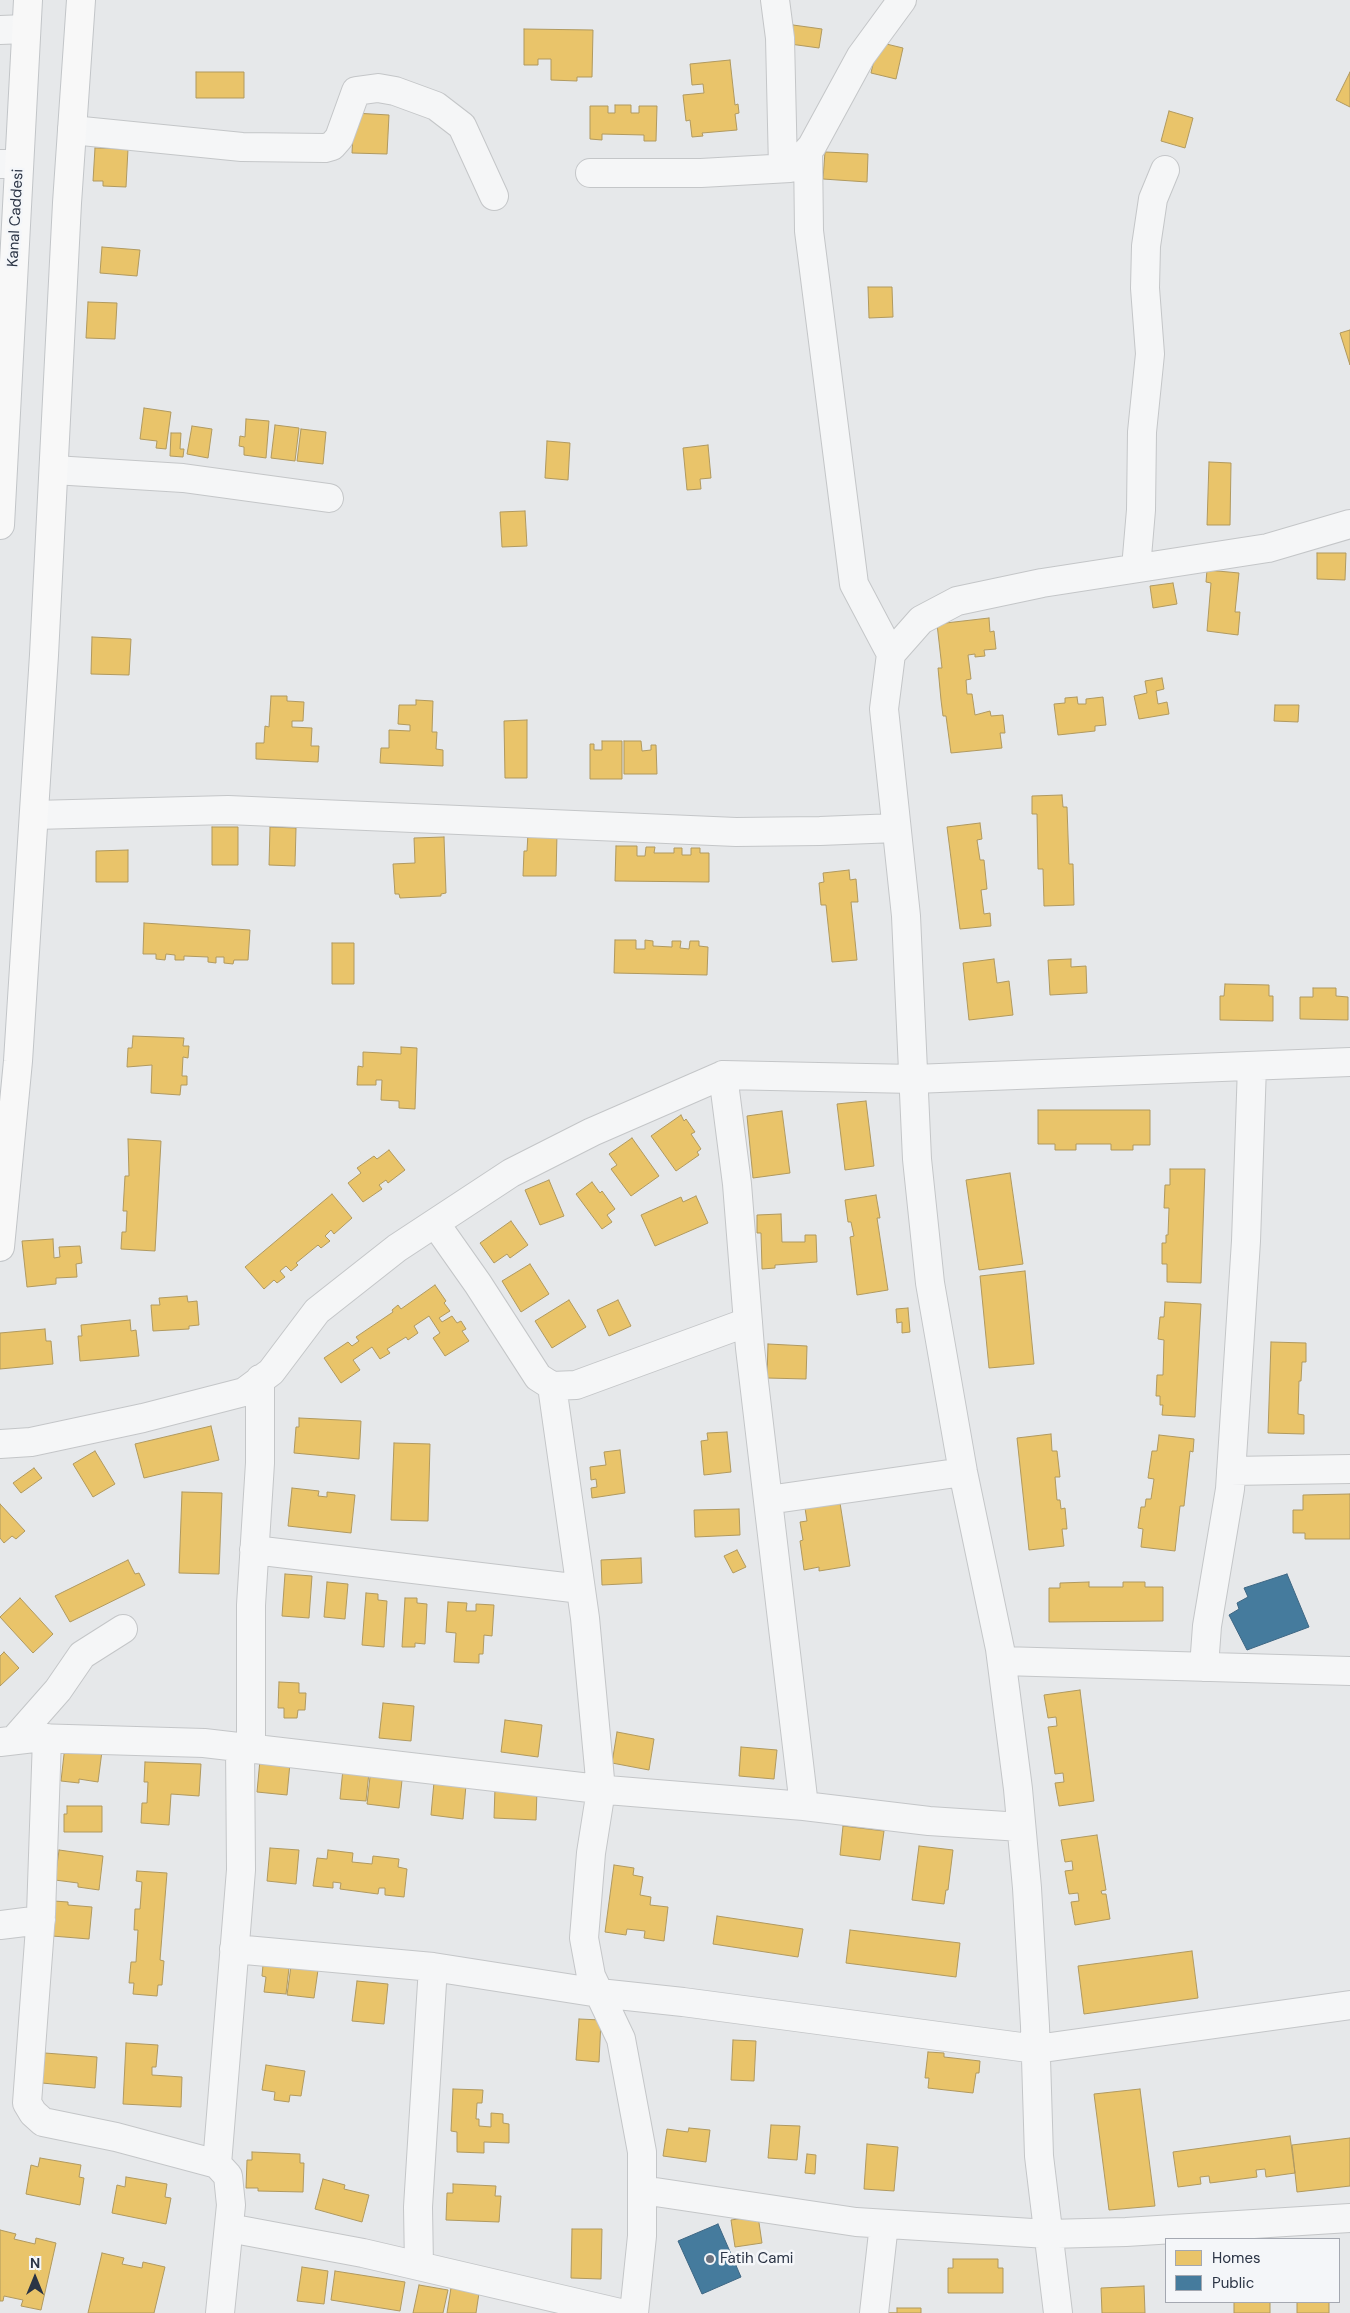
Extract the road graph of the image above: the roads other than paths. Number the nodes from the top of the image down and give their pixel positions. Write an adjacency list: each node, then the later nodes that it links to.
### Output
1 (28, 0): 5 (main road, Kanal Caddesi)
2 (81, 0): 6 (main road)
3 (775, 0): 9 (street)
4 (902, 0): 7 (street)
5 (13, 30): 8 (main road, Kanal Caddesi)
6 (72, 130): 12 (street); 14 (main road)
7 (808, 151): 9 (street); 20 (street)
8 (10, 164): 13 (main road, Kanal Caddesi)
9 (783, 168): 11 (street)
10 (1165, 170): 19 (street)
11 (590, 173)
12 (494, 196)
13 (4, 387): 16 (main road, Kanal Caddesi)
14 (54, 470): 15 (street); 21 (main road)
15 (329, 498)
16 (0, 519): 18 (main road, Kanal Caddesi)
17 (1350, 524): 19 (street)
18 (0, 525)
19 (1136, 568): 20 (street)
20 (891, 654): 22 (street)
21 (34, 814): 22 (street); 28 (main road)
22 (896, 828): 26 (street)
23 (1350, 1062): 24 (street)
24 (1252, 1066): 26 (street); 34 (street)
25 (723, 1075): 26 (street); 27 (street); 29 (street)
26 (914, 1079): 35 (street)
27 (435, 1223): 30 (street); 31 (street)
28 (0, 1247)
29 (748, 1322): 31 (street); 36 (street)
30 (260, 1379): 32 (street); 37 (street)
31 (552, 1386): 38 (street)
32 (0, 1444)
33 (1350, 1469): 34 (street)
34 (1231, 1471): 41 (street)
35 (963, 1472): 36 (street); 40 (street)
36 (768, 1500): 47 (street)
37 (254, 1550): 38 (street); 45 (street)
38 (581, 1590): 46 (street)
39 (123, 1629): 44 (street)
40 (1002, 1661): 41 (street); 48 (street)
41 (1204, 1667): 42 (street)
42 (1350, 1671)
43 (47, 1738): 44 (street); 45 (street); 49 (street)
44 (7, 1741)
45 (245, 1748): 46 (street); 51 (street)
46 (601, 1790): 47 (street); 53 (street)
47 (804, 1806): 48 (street)
48 (1021, 1828): 55 (street)
49 (40, 1920): 50 (street); 56 (street)
50 (0, 1925)
51 (234, 1949): 52 (street); 56 (street)
52 (433, 1967): 53 (street); 62 (street)
53 (599, 1993): 55 (street); 57 (street)
54 (1350, 2005): 55 (street)
55 (1036, 2049): 61 (street)
56 (217, 2164): 60 (street)
57 (642, 2190): 59 (street); 63 (street)
58 (1350, 2218): 61 (street)
59 (884, 2224): 61 (street); 65 (street)
60 (229, 2228): 62 (street); 64 (street)
61 (1048, 2234): 66 (street)
62 (419, 2266): 63 (street)
63 (619, 2312)
64 (220, 2313)
65 (874, 2313)
66 (1058, 2313)

